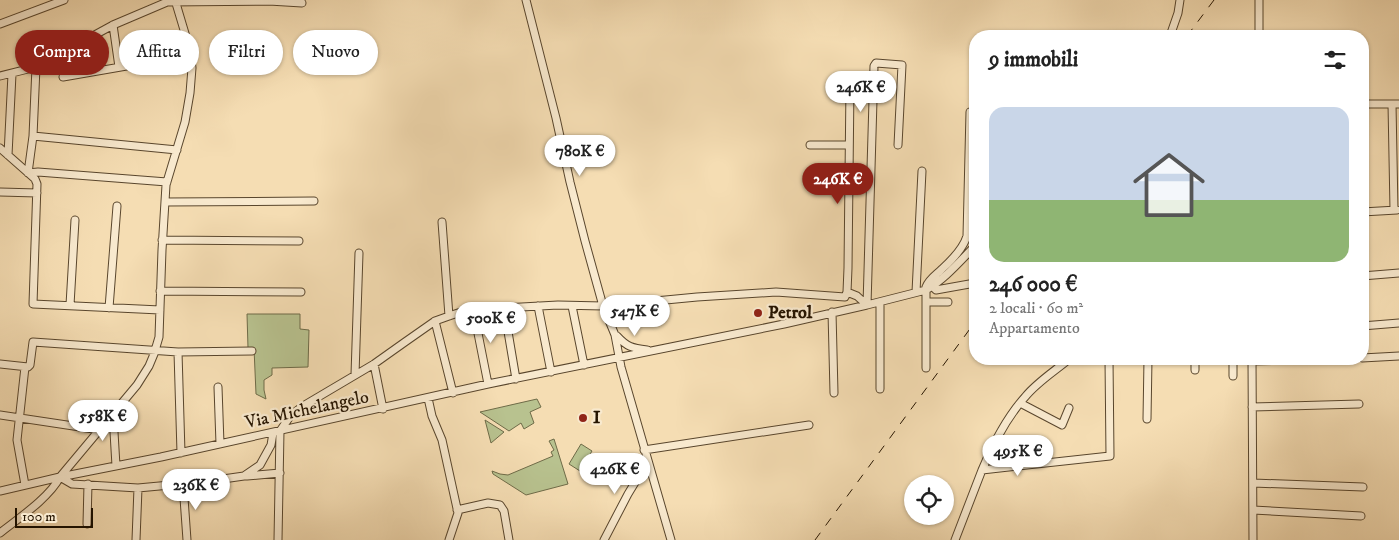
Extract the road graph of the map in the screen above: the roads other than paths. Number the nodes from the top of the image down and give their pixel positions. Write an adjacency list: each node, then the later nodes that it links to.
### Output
1 (64, 0): 7 (street)
2 (526, 0): 62 (street)
3 (1180, 0): 11 (street)
4 (1259, 0): 12 (street)
5 (176, 1): 6 (street); 8 (street); 10 (street)
6 (302, 3)
7 (0, 24)
8 (113, 25): 9 (street); 13 (street)
9 (104, 30)
10 (184, 30)
11 (1172, 30)
12 (1259, 30)
13 (119, 67): 19 (street)
14 (15, 73): 15 (street)
15 (12, 74): 18 (street); 30 (street)
16 (36, 75): 23 (street)
17 (191, 75): 29 (street)
18 (0, 76)
19 (63, 77)
20 (850, 85): 26 (street)
21 (1369, 104): 22 (street)
22 (1395, 104): 39 (street)
23 (33, 136): 29 (street); 32 (street)
24 (969, 143): 50 (street)
25 (810, 145): 26 (street)
26 (849, 145): 53 (street)
27 (898, 145): 58 (street)
28 (0, 148): 30 (street)
29 (177, 150): 33 (street)
30 (8, 155): 32 (street)
31 (922, 170): 54 (street)
32 (28, 173): 33 (street); 35 (street)
33 (167, 182): 36 (street)
34 (0, 192): 35 (street)
35 (37, 193): 59 (street)
36 (165, 202): 37 (street); 43 (street)
37 (314, 202)
38 (117, 206): 63 (street)
39 (1397, 210): 40 (street)
40 (1369, 212)
41 (75, 220): 59 (street)
42 (442, 222): 68 (street)
43 (162, 240): 44 (street); 51 (street)
44 (299, 241)
45 (969, 252): 50 (street)
46 (359, 254): 93 (street)
47 (1399, 273): 48 (street)
48 (1369, 275)
49 (969, 284): 50 (street, Via Michelangelo)
50 (929, 288): 54 (street, Via Michelangelo); 56 (street)
51 (160, 291): 52 (street); 66 (street)
52 (302, 292)
53 (847, 292): 58 (street); 62 (street)
54 (916, 292): 55 (street, Via Michelangelo)
55 (880, 302): 58 (street, Via Michelangelo); 98 (street)
56 (926, 302): 57 (street); 90 (street)
57 (948, 302)
58 (867, 305): 67 (street, Via Michelangelo)
59 (70, 306): 63 (street)
60 (538, 306): 61 (street); 65 (street); 92 (street)
61 (572, 306): 62 (street); 82 (street)
62 (603, 306): 72 (street)
63 (109, 308): 66 (street)
64 (473, 308): 65 (street); 68 (street); 96 (street)
65 (504, 308): 95 (street)
66 (160, 310): 73 (street)
67 (832, 312): 75 (street, Via Michelangelo); 100 (street)
68 (449, 316): 69 (street)
69 (436, 321): 81 (street); 99 (street)
70 (1399, 322): 71 (street)
71 (1369, 325)
72 (615, 335): 75 (street); 78 (street)
73 (155, 350): 76 (street); 89 (street); 108 (street)
74 (252, 351): 76 (street)
75 (649, 351): 78 (street, Via Michelangelo)
76 (178, 352): 116 (street)
77 (1399, 356): 79 (street)
78 (619, 358): 82 (street, Via Michelangelo); 115 (street)
79 (1369, 358)
80 (0, 364): 89 (street)
81 (374, 364): 93 (street); 106 (street)
82 (584, 365): 92 (street, Via Michelangelo)
83 (1062, 365): 102 (street)
84 (1109, 365): 119 (street)
85 (1148, 365): 110 (street)
86 (1195, 365): 91 (street)
87 (1233, 365): 94 (street)
88 (1252, 365): 104 (street)
89 (25, 367): 109 (street)
90 (926, 368)
91 (1195, 370)
92 (551, 372): 95 (street, Via Michelangelo)
93 (355, 375): 113 (street)
94 (1233, 376)
95 (516, 378): 96 (street, Via Michelangelo)
96 (488, 384): 99 (street, Via Michelangelo)
97 (218, 387): 114 (street)
98 (880, 389)
99 (453, 392): 101 (street, Via Michelangelo)
100 (834, 393)
101 (428, 398): 106 (street, Via Michelangelo); 130 (street)
102 (1020, 403): 105 (street); 119 (street)
103 (1359, 404): 104 (street)
104 (1252, 407): 123 (street)
105 (1069, 408)
106 (383, 409): 113 (street, Via Michelangelo)
107 (0, 415): 109 (street)
108 (113, 415): 112 (street); 118 (street)
109 (20, 419): 112 (street); 126 (street)
110 (1147, 419)
111 (809, 425): 115 (street)
112 (100, 430): 122 (street)
113 (277, 432): 114 (street, Via Michelangelo); 120 (street); 121 (street)
114 (220, 444): 116 (street, Via Michelangelo)
115 (644, 450): 117 (street)
116 (181, 453): 118 (street, Via Michelangelo)
117 (648, 462): 140 (street); 141 (street)
118 (116, 466): 122 (street, Via Michelangelo)
119 (982, 470): 142 (street)
120 (280, 472): 121 (street); 137 (street)
121 (244, 476): 125 (street)
122 (60, 477): 124 (street); 126 (street, Via Michelangelo); 134 (street)
123 (1253, 483): 127 (street); 131 (street)
124 (88, 484): 128 (street); 133 (street)
125 (183, 484): 128 (street); 136 (street)
126 (25, 485): 129 (street, Via Michelangelo)
127 (1363, 487)
128 (138, 488): 135 (street)
129 (0, 491)
130 (457, 510): 138 (street); 139 (street)
131 (1253, 510): 132 (street); 143 (street)
132 (1361, 516)
133 (87, 524)
134 (0, 534)
135 (136, 540)
136 (187, 540)
137 (278, 540)
138 (449, 540)
139 (509, 540)
140 (604, 540)
141 (671, 540)
142 (956, 540)
143 (1254, 540)

